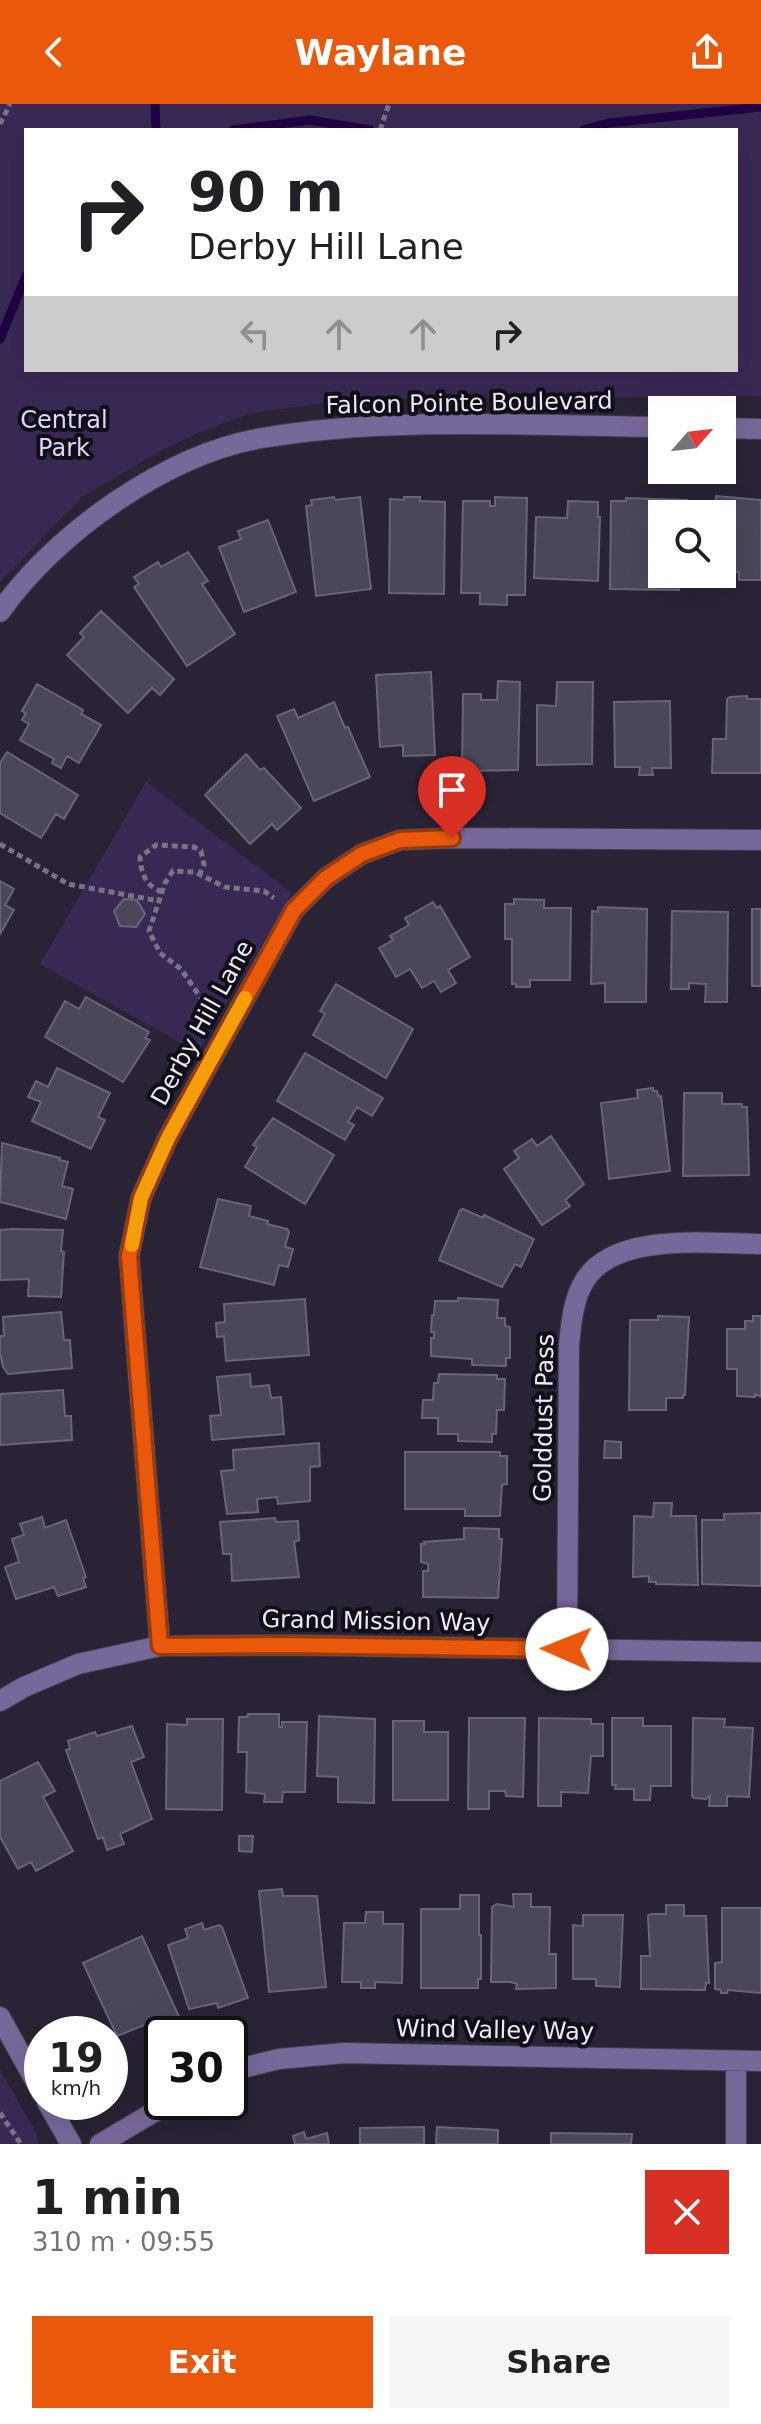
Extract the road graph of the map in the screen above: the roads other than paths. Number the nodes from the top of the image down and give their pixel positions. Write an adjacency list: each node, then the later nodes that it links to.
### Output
1 (648, 427): 4 (street, Falcon Pointe Boulevard)
2 (736, 428): 3 (street)
3 (761, 429)
4 (0, 612)
5 (761, 840): 7 (street, Derby Hill Lane)
6 (761, 1244): 8 (street, Golddust Pass)
7 (160, 1646): 8 (street, Grand Mission Way); 10 (street, Grand Mission Way)
8 (567, 1649): 9 (street, Grand Mission Way)
9 (761, 1652)
10 (0, 1701)
11 (0, 2017): 12 (street)
12 (24, 2060)
13 (736, 2061): 14 (street, Wind Valley Way); 15 (street, Wind Valley Way); 20 (street)
14 (761, 2061)
15 (248, 2067)
16 (144, 2118): 19 (street)
17 (57, 2120): 18 (street)
18 (71, 2144)
19 (100, 2144)
20 (736, 2144)

